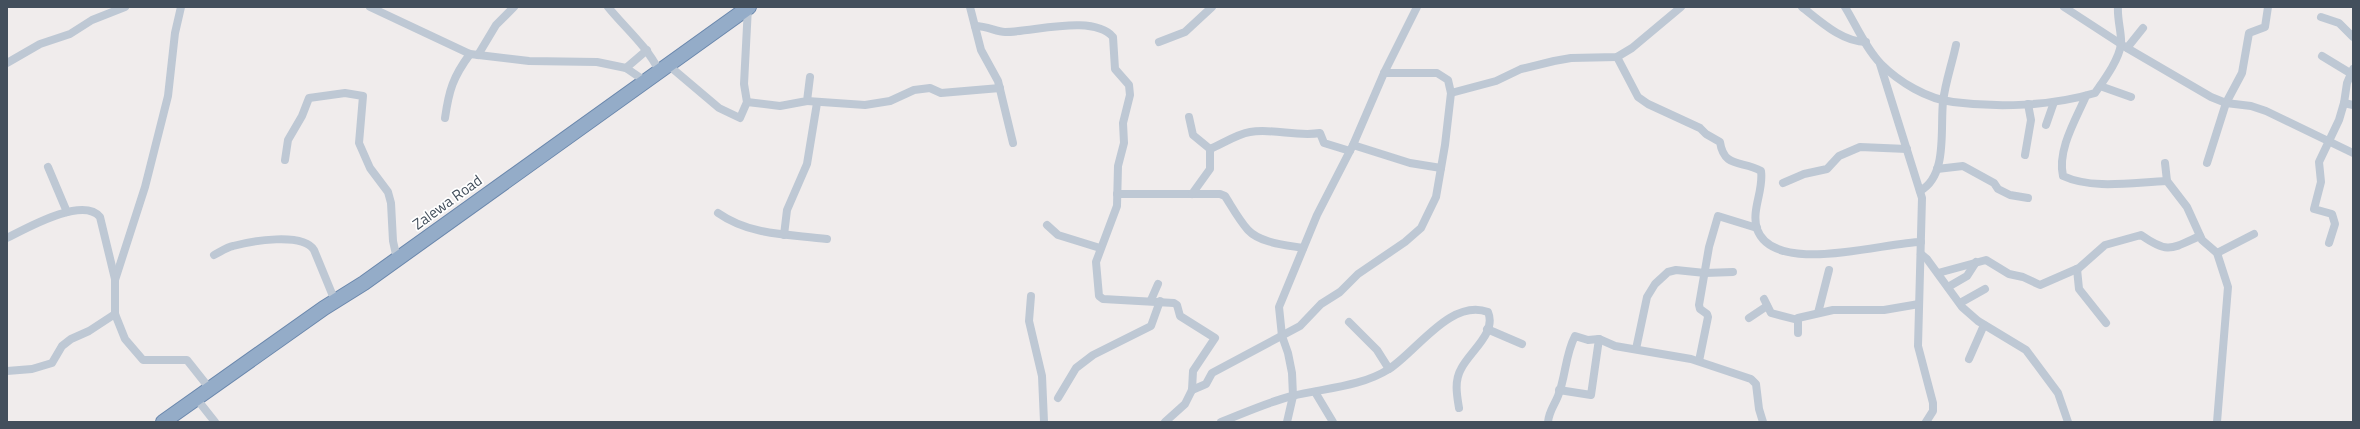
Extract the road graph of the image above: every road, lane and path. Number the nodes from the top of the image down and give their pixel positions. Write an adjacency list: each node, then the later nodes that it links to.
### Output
1 (125, 7): 28 (street)
2 (181, 7): 95 (street)
3 (370, 7): 25 (street)
4 (514, 7): 25 (street)
5 (608, 7): 24 (street)
6 (748, 7): 31 (highway, Zalewa Road); 43 (street)
7 (970, 7): 17 (street)
8 (1212, 7): 20 (street)
9 (1417, 7): 33 (street)
10 (1681, 7): 27 (street)
11 (1802, 7): 21 (street)
12 (1845, 7): 21 (street)
13 (2064, 7): 23 (street)
14 (2118, 7): 23 (street)
15 (2268, 7): 46 (street)
16 (2321, 17): 19 (street)
17 (975, 26): 37 (street); 69 (street)
18 (2143, 28): 23 (street)
19 (2353, 37)
20 (1159, 42)
21 (1866, 42): 29 (street)
22 (1956, 45): 42 (street)
23 (2124, 46): 36 (street); 46 (street)
24 (647, 50): 30 (street); 31 (street)
25 (474, 55): 30 (street); 51 (street)
26 (2322, 56): 32 (street)
27 (1617, 57): 38 (street); 75 (street)
28 (7, 62)
29 (1880, 64): 42 (street); 57 (street)
30 (626, 68): 35 (street)
31 (663, 68): 35 (highway, Zalewa Road); 43 (street)
32 (2352, 71): 47 (street)
33 (1384, 73): 38 (street); 55 (street)
34 (810, 77): 41 (street)
35 (645, 81): 88 (highway, Zalewa Road)
36 (2100, 86): 39 (street); 40 (street)
37 (1000, 88): 45 (street); 54 (street)
38 (1451, 93): 64 (street)
39 (2086, 96): 44 (street); 66 (street)
40 (2131, 97)
41 (807, 101): 43 (street); 45 (street)
42 (1943, 101): 48 (street); 65 (street)
43 (747, 102)
44 (2054, 102): 48 (street); 52 (street)
45 (817, 103): 77 (street)
46 (2226, 103): 53 (street); 62 (street)
47 (2344, 103): 49 (street); 53 (street)
48 (2028, 104): 59 (street)
49 (2353, 105)
50 (1189, 117): 56 (street)
51 (446, 118)
52 (2046, 125)
53 (2330, 142): 58 (street); 82 (street)
54 (1013, 143)
55 (1352, 148): 56 (street); 64 (street); 84 (street)
56 (1210, 149): 70 (street)
57 (1907, 149): 67 (street); 68 (street)
58 (2353, 153)
59 (2025, 155)
60 (285, 160): 88 (street)
61 (2165, 163): 66 (street)
62 (2207, 163)
63 (48, 167): 72 (street)
64 (1441, 168): 113 (street)
65 (1936, 169): 68 (street); 71 (street)
66 (2167, 180): 78 (street)
67 (1783, 183)
68 (1920, 191): 81 (street)
69 (1117, 194): 70 (street); 83 (street)
70 (1192, 194): 84 (street)
71 (2028, 198)
72 (67, 212): 79 (street); 95 (street)
73 (718, 213): 77 (street)
74 (1048, 225): 83 (street)
75 (1757, 228): 81 (street); 93 (street)
76 (2254, 234): 85 (street)
77 (784, 235): 80 (street)
78 (2200, 236): 85 (street); 90 (street)
79 (7, 238)
80 (827, 239)
81 (1921, 242): 86 (street)
82 (2330, 243)
83 (1100, 248): 101 (street)
84 (1303, 248): 113 (street)
85 (2217, 253): 140 (street)
86 (1921, 254): 94 (street); 103 (street)
87 (214, 255): 100 (street)
88 (397, 259): 100 (highway, Zalewa Road)
89 (1976, 262): 90 (street); 94 (street); 97 (street)
90 (2077, 269): 109 (street)
91 (1829, 270): 104 (street)
92 (1733, 272): 93 (street)
93 (1705, 273): 116 (street); 118 (street)
94 (1938, 273): 97 (street)
95 (115, 280): 105 (street)
96 (1158, 284): 101 (street)
97 (1948, 287): 102 (street)
98 (1985, 289): 102 (street)
99 (1031, 296): 131 (street)
100 (335, 301): 121 (highway, Zalewa Road)
101 (1156, 301): 122 (street); 127 (street)
102 (1960, 303): 110 (street)
103 (1919, 304): 104 (street); 138 (street)
104 (1818, 313): 107 (street)
105 (115, 314): 120 (street); 121 (street)
106 (1749, 318): 107 (street)
107 (1798, 320): 112 (street)
108 (1349, 322): 119 (street)
109 (2106, 323)
110 (1984, 325): 117 (street); 139 (street)
111 (1487, 329): 115 (street); 119 (street); 128 (street)
112 (1798, 333)
113 (1282, 336): 122 (street); 125 (street)
114 (1599, 339): 116 (street); 123 (street); 123 (street)
115 (1522, 344)
116 (1636, 349): 118 (street)
117 (1969, 359)
118 (1699, 361): 137 (street)
119 (1389, 369): 124 (street)
120 (7, 371)
121 (210, 389): 126 (highway, Zalewa Road)
122 (1192, 390): 132 (street)
123 (1559, 390): 136 (street)
124 (1315, 392): 125 (street); 135 (street)
125 (1293, 396): 133 (street); 134 (street)
126 (196, 398): 129 (highway, Zalewa Road); 130 (street)
127 (1058, 398)
128 (1459, 408)
129 (167, 420)
130 (215, 422)
131 (1044, 422)
132 (1165, 422)
133 (1221, 422)
134 (1288, 422)
135 (1333, 422)
136 (1548, 422)
137 (1763, 422)
138 (1926, 422)
139 (2068, 422)
140 (2218, 422)

